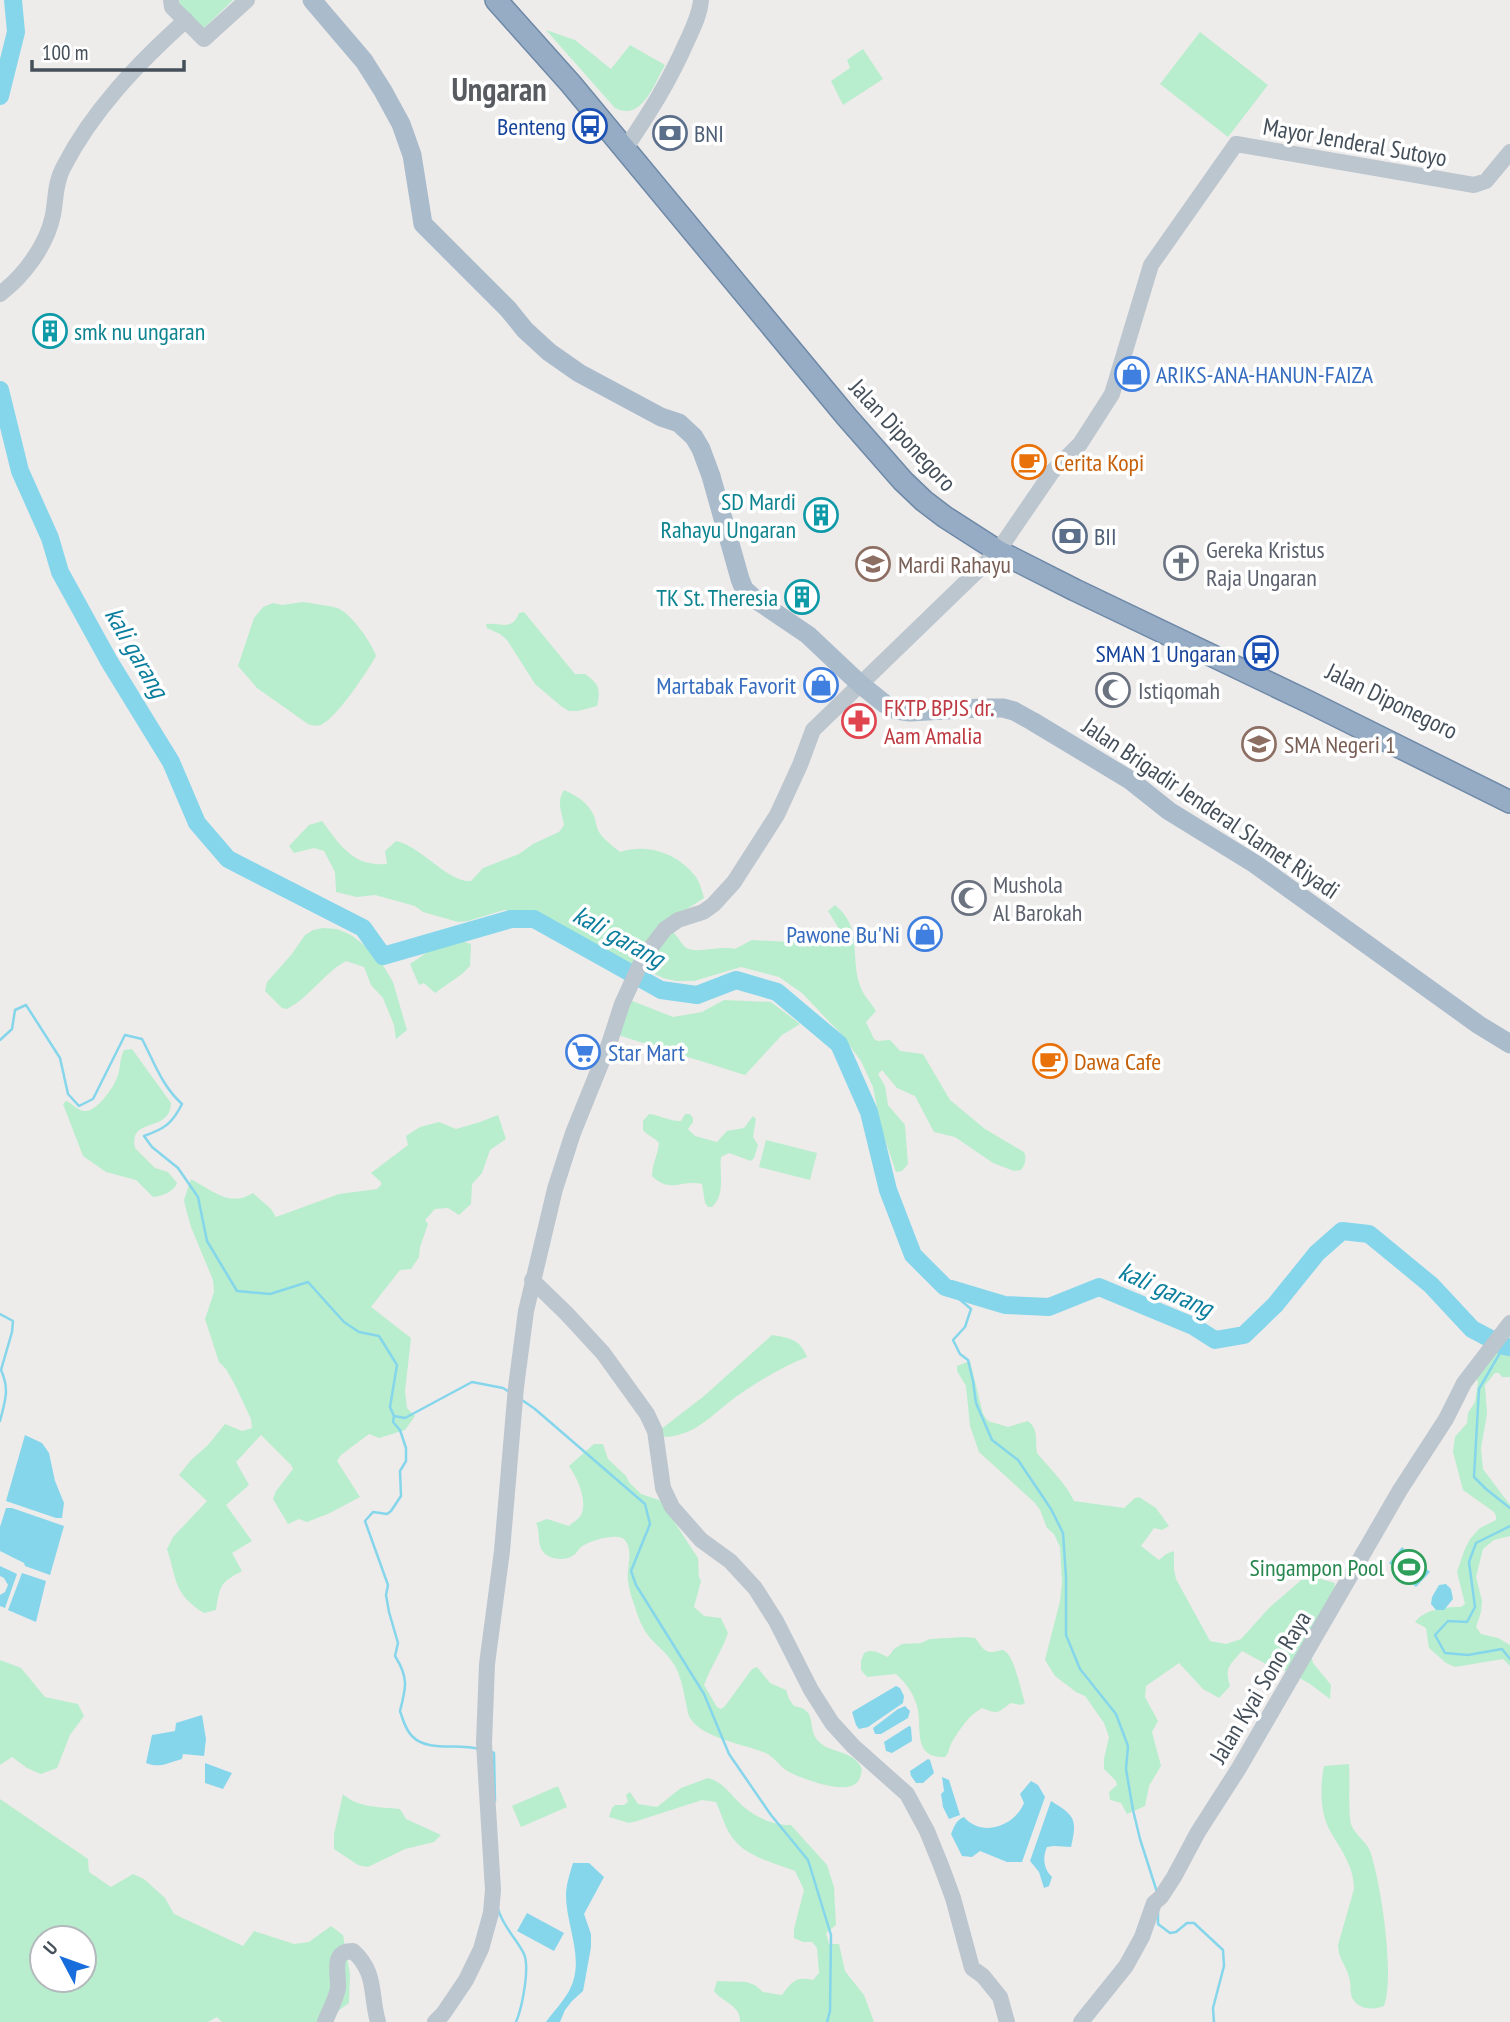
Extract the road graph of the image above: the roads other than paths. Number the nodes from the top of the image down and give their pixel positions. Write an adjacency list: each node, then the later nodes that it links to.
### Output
1 (171, 0): 7 (street)
2 (247, 0): 7 (street)
3 (312, 0): 12 (main road, Jalan Brigadir Jenderal Slamet Riyadi)
4 (496, 0): 8 (highway, Jalan Diponegoro)
5 (513, 0): 8 (highway, Jalan Diponegoro)
6 (701, 0): 8 (street)
7 (186, 20): 10 (street)
8 (629, 144): 11 (highway, Jalan Diponegoro)
9 (1510, 152): 11 (street, Mayor Jenderal Sutoyo)
10 (0, 294)
11 (1001, 547): 12 (street); 13 (highway, Jalan Diponegoro)
12 (860, 684): 16 (main road, Jalan Brigadir Jenderal Slamet Riyadi); 17 (street)
13 (1312, 696): 14 (highway, Jalan Diponegoro); 15 (highway, Jalan Diponegoro)
14 (1510, 790)
15 (1510, 802)
16 (1510, 1044)
17 (532, 1280): 21 (street); 22 (street)
18 (1510, 1323): 23 (street, Jalan Kyai Sono Raya)
19 (325, 2022): 20 (street)
20 (378, 2022)
21 (435, 2022)
22 (1007, 2022)
23 (1081, 2022)

